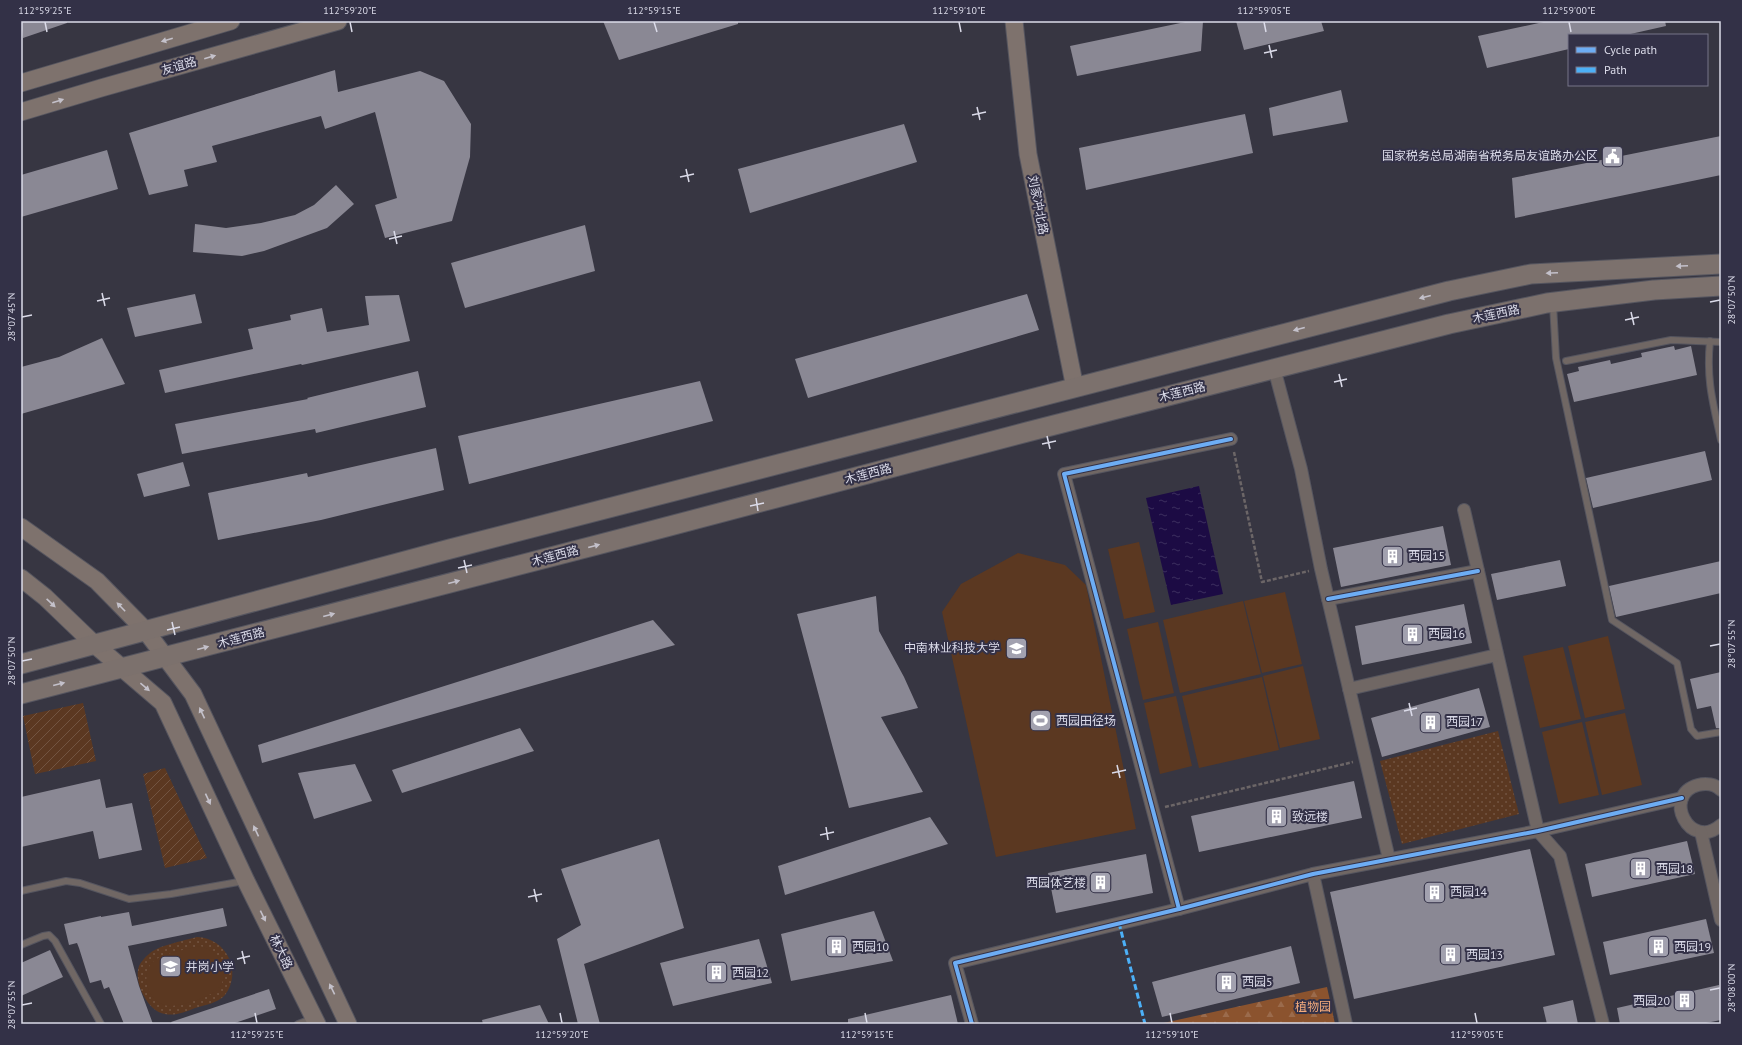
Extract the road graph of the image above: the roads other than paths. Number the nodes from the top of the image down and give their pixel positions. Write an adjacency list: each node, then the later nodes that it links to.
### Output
1 (231, 21): 5 (main road, one-way to 5)
2 (338, 21): 6 (main road, 友谊路, one-way to 2)
3 (1014, 21): 14 (main road, 刘家冲北路)
4 (1024, 21): 14 (main road, 刘家冲北路)
5 (21, 83)
6 (21, 112)
7 (1721, 264): 14 (main road, one-way to 14)
8 (1721, 286): 9 (main road, 木莲西路)
9 (1552, 302): 13 (main road, 木莲西路); 30 (lane)
10 (1710, 341): 11 (lane); 12 (lane); 16 (lane)
11 (1721, 342)
12 (1566, 361)
13 (1274, 368): 21 (street); 25 (main road, 木莲西路, one-way to 13)
14 (1078, 387): 22 (main road)
15 (1231, 438): 40 (street)
16 (1721, 440)
17 (1464, 510): 19 (street)
18 (21, 527): 22 (main road, one-way to 18)
19 (1478, 571): 21 (street); 24 (street)
20 (21, 578): 23 (main road, 林大路, one-way to 23)
21 (1328, 599): 28 (street)
22 (144, 630): 23 (main road); 25 (main road)
23 (94, 644): 26 (main road); 27 (main road, 林大路)
24 (1497, 655): 28 (street); 34 (street)
25 (165, 658): 27 (main road, 木莲西路); 45 (main road, one-way to 25)
26 (21, 664)
27 (122, 668): 29 (main road, 木莲西路, one-way to 27); 38 (main road, 林大路, one-way to 38)
28 (1349, 689): 36 (street)
29 (21, 694)
30 (1721, 732)
31 (1720, 787): 32 (street)
32 (1682, 798): 34 (street); 35 (street)
33 (1721, 825): 35 (street)
34 (1538, 831): 36 (street); 48 (street)
35 (1701, 832): 41 (street)
36 (1389, 859): 37 (street)
37 (1312, 874): 40 (street); 47 (street)
38 (246, 881): 39 (lane); 43 (main road, 林大路, one-way to 43)
39 (21, 891)
40 (1179, 909): 46 (street)
41 (1721, 920)
42 (21, 945): 44 (lane)
43 (310, 1022)
44 (101, 1024)
45 (348, 1024)
46 (972, 1024)
47 (1346, 1024)
48 (1604, 1024)

